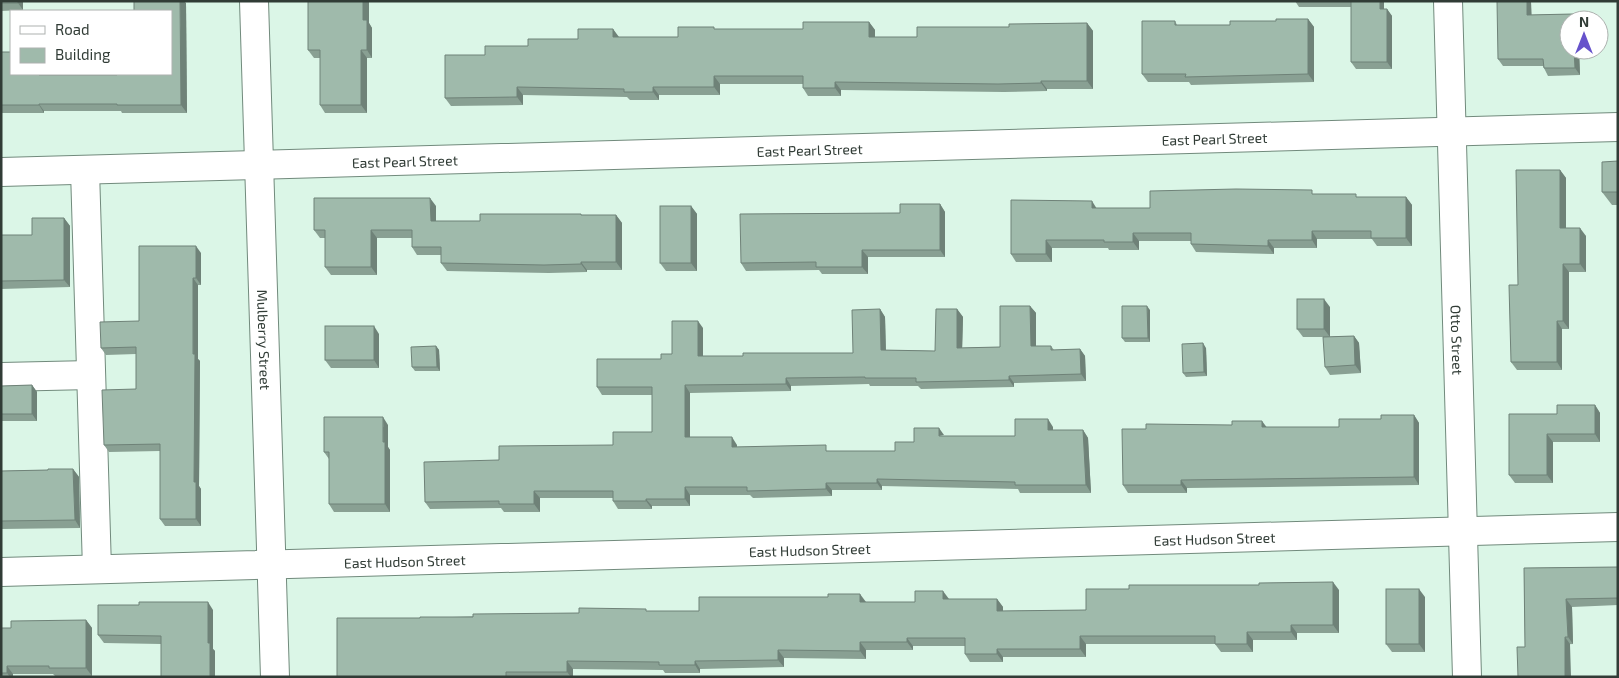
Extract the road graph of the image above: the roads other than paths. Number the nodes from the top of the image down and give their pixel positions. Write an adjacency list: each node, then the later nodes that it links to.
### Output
1 (254, 1): 5 (street, Mulberry Street)
2 (1448, 1): 4 (street, Otto Street)
3 (1618, 127): 4 (street, East Pearl Street)
4 (1452, 132): 5 (street, East Pearl Street); 11 (street, Otto Street)
5 (259, 165): 6 (street, East Pearl Street); 12 (street, Mulberry Street)
6 (85, 170): 7 (street, East Pearl Street); 8 (street)
7 (1, 172)
8 (91, 375): 9 (street); 13 (street)
9 (1, 377)
10 (1618, 527): 11 (street, East Hudson Street)
11 (1462, 532): 12 (street, East Hudson Street); 16 (street, Otto Street)
12 (272, 564): 13 (street, East Hudson Street); 15 (street, Mulberry Street)
13 (97, 569): 14 (street, East Hudson Street)
14 (1, 572)
15 (275, 677)
16 (1467, 677)

